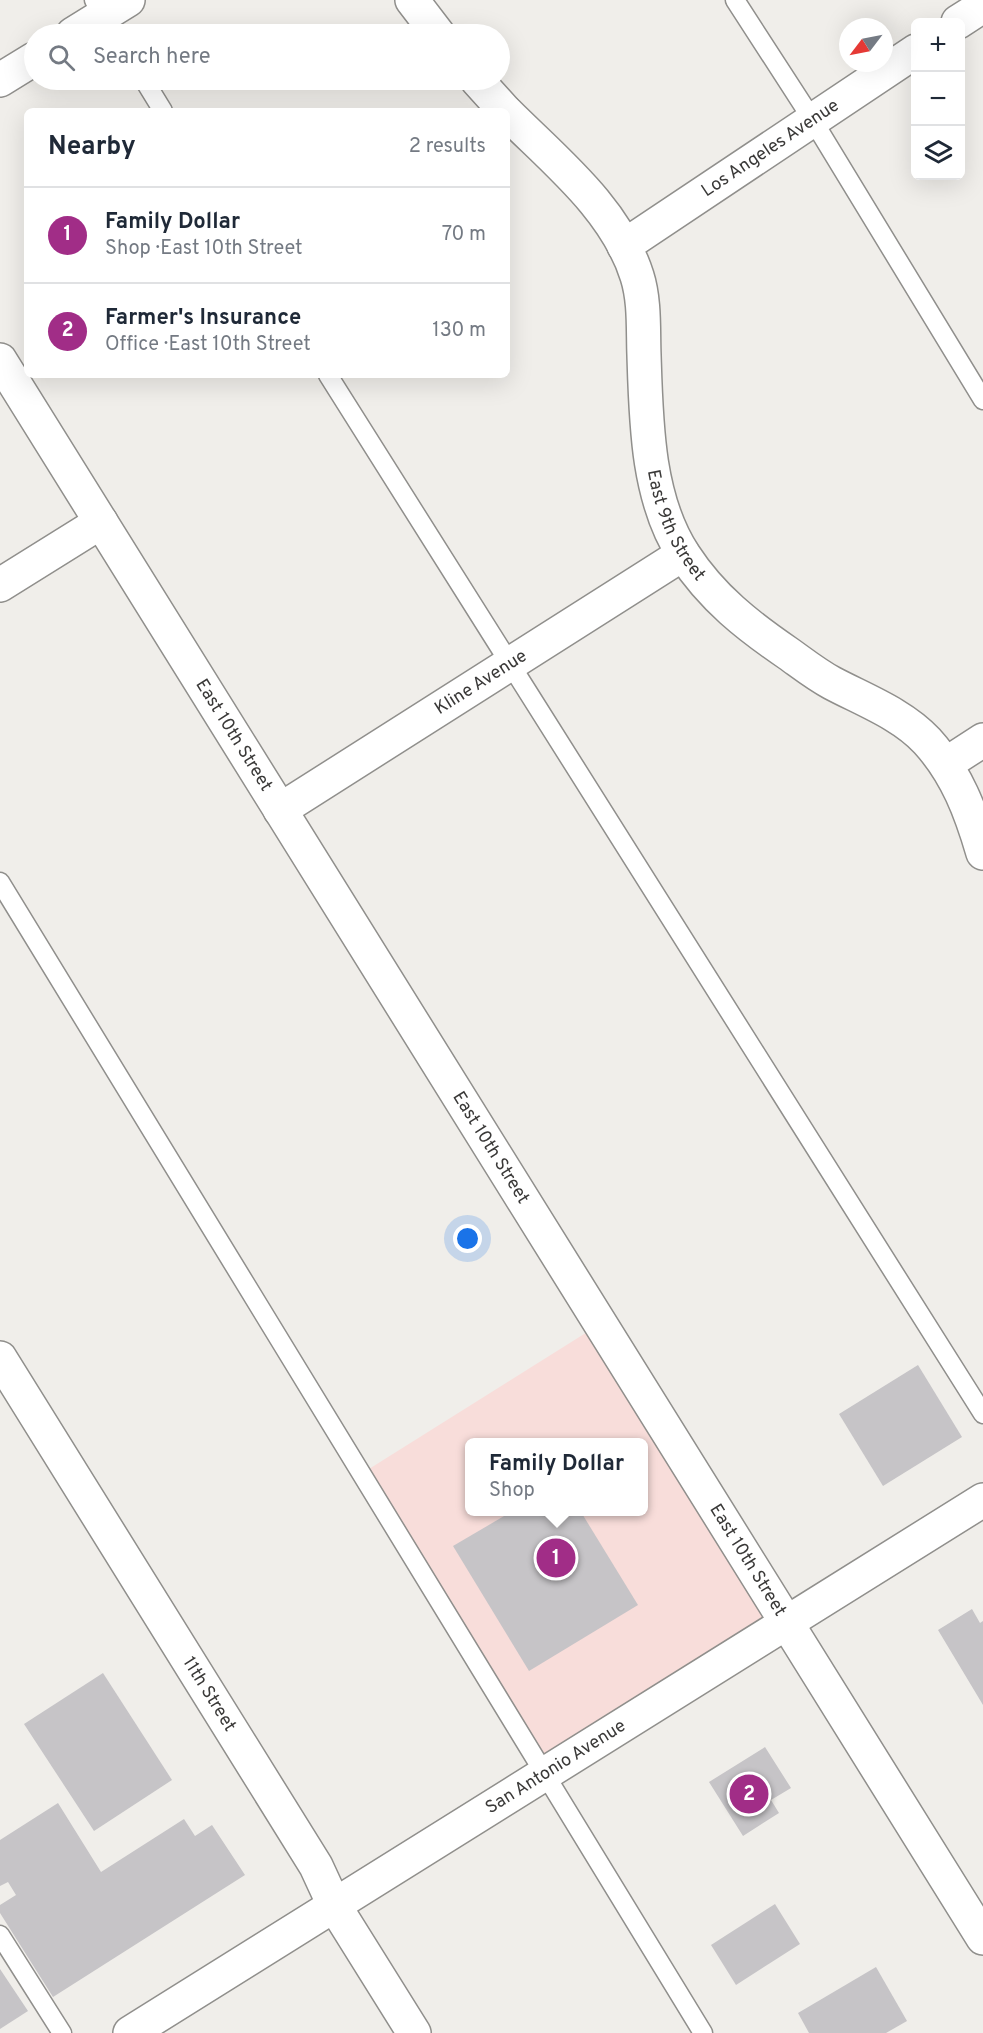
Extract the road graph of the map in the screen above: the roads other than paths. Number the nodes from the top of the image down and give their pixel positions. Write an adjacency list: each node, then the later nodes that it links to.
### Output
1 (412, 0): 7 (street)
2 (735, 0): 16 (lane)
3 (983, 6): 5 (street)
4 (110, 12): 6 (street)
5 (964, 18)
6 (90, 24)
7 (430, 24)
8 (911, 54): 16 (street, Los Angeles Avenue)
9 (24, 65): 10 (street)
10 (0, 80)
11 (150, 90): 13 (lane)
12 (486, 90): 14 (street, East 9th Street)
13 (162, 108)
14 (502, 108)
15 (510, 116): 17 (street, East 9th Street)
16 (812, 118): 17 (street, Los Angeles Avenue); 20 (lane)
17 (624, 246): 22 (street, East 9th Street)
18 (0, 360): 21 (street, East 10th Street)
19 (330, 378): 24 (lane)
20 (983, 400)
21 (101, 522): 23 (street); 27 (street, East 10th Street)
22 (683, 554): 24 (street, Kline Avenue); 26 (street, East 9th Street)
23 (0, 585)
24 (509, 664): 27 (street, Kline Avenue); 31 (lane)
25 (983, 740): 26 (street)
26 (946, 764): 28 (street, East 9th Street)
27 (280, 810): 33 (street, East 10th Street)
28 (983, 853)
29 (0, 882): 34 (lane)
30 (0, 1358): 35 (street, 11th Street)
31 (983, 1414)
32 (983, 1500): 33 (street, San Antonio Avenue)
33 (786, 1623): 34 (street, San Antonio Avenue); 37 (street, East 10th Street)
34 (544, 1774): 35 (street, San Antonio Avenue); 41 (lane)
35 (334, 1905): 39 (street, San Antonio Avenue); 40 (street, 11th Street)
36 (0, 1935): 38 (lane)
37 (983, 1938)
38 (62, 2033)
39 (130, 2033)
40 (414, 2033)
41 (704, 2033)

